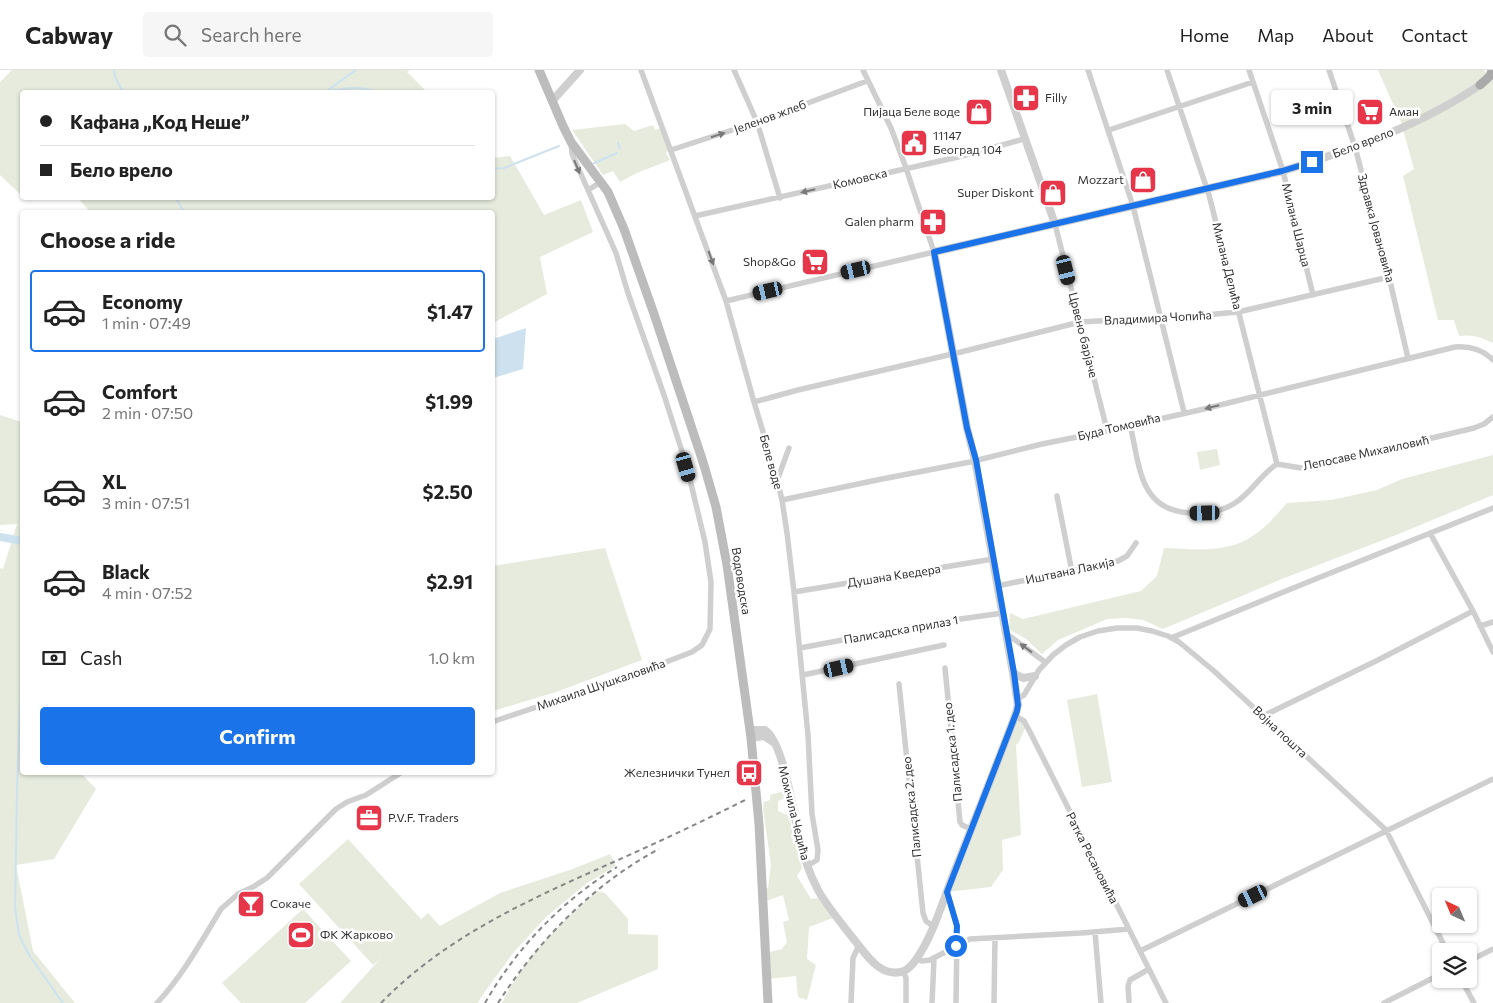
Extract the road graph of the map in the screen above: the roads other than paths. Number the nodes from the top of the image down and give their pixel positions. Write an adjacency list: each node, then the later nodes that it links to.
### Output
1 (539, 70): 16 (main road, Водоводска)
2 (580, 70): 16 (street)
3 (642, 70): 23 (street, Беле воде)
4 (734, 70): 18 (street)
5 (863, 70): 13 (street)
6 (1001, 70): 20 (street, Црвено барјаче)
7 (1088, 70): 19 (street)
8 (1167, 70): 17 (street, Милана Делића)
9 (1249, 70): 14 (street, Милана Шарца)
10 (1328, 70): 22 (street, Здравка Јовановића)
11 (1492, 70): 15 (main road)
12 (1493, 76): 15 (street, Бело врело)
13 (867, 81): 18 (street, Јеленов жлеб); 24 (street)
14 (1253, 82): 17 (street); 25 (street, Милана Шарца)
15 (1480, 85): 22 (street, Бело врело)
16 (553, 100): 21 (main road, Водоводска)
17 (1179, 107): 19 (street); 27 (street, Милана Делића)
18 (757, 122): 23 (street, Јеленов жлеб, one-way to 18); 29 (street)
19 (1109, 130): 30 (street)
20 (1024, 139): 24 (street, Комовска); 32 (street, Црвено барјаче)
21 (571, 142): 26 (main road, Водоводска); 28 (street, Водоводска, one-way to 28)
22 (1355, 147): 25 (street, Бело врело); 34 (street, Здравка Јовановића)
23 (671, 150): 31 (street, Беле воде)
24 (906, 168): 29 (street, Комовска, one-way to 29); 33 (street)
25 (1282, 171): 27 (street, Бело врело); 35 (street, Милана Шарца)
26 (601, 182): 28 (street); 82 (main road, Водоводска)
27 (1207, 189): 30 (street, Бело врело); 37 (street, Милана Делића)
28 (588, 190): 68 (street, Водоводска)
29 (780, 198): 31 (street, Комовска)
30 (1133, 206): 32 (street, Бело врело); 38 (street)
31 (695, 216): 36 (street, Беле воде, one-way to 36)
32 (1055, 224): 33 (street, Бело врело); 39 (street, Црвено барјаче)
33 (934, 252): 36 (street, Бело врело); 40 (street)
34 (1389, 277): 35 (street, Владимира Чопића); 41 (street, Здравка Јовановића)
35 (1313, 295): 37 (street, Владимира Чопића)
36 (726, 300): 44 (street, Беле воде)
37 (1238, 312): 38 (street, Владимира Чопића); 43 (street, Милана Делића)
38 (1160, 318): 39 (street, Владимира Чопића); 45 (street)
39 (1080, 322): 40 (street, Владимира Чопића); 48 (street, Црвено барјаче)
40 (954, 354): 44 (street, Владимира Чопића); 50 (street)
41 (1408, 358): 42 (street, Буда Томовића); 43 (street, Буда Томовића)
42 (1493, 360)
43 (1259, 395): 45 (street, Буда Томовића, one-way to 45); 51 (street, Милана Делића)
44 (754, 402): 52 (street, Беле воде)
45 (1184, 412): 47 (street, Буда Томовића)
46 (1493, 417): 51 (street, Лепосаве Михаиловић)
47 (1130, 425): 48 (street, Буда Томовића); 51 (street)
48 (1107, 430): 50 (street, Буда Томовића)
49 (789, 448): 52 (street)
50 (976, 460): 54 (street, Буда Томовића); 58 (street)
51 (1277, 464)
52 (778, 483): 54 (street, Беле воде)
53 (1057, 496): 59 (street)
54 (782, 500): 61 (street, Беле воде)
55 (1493, 508): 56 (street)
56 (1430, 533): 62 (street); 67 (street)
57 (1136, 543): 59 (street, Иштвана Лакија)
58 (993, 559): 60 (street); 61 (street, Душана Кведера)
59 (1072, 572): 60 (street, Иштвана Лакија)
60 (998, 586): 63 (street)
61 (794, 592): 70 (street, Беле воде)
62 (1473, 611): 65 (street); 80 (street)
63 (1003, 613): 66 (street); 70 (street, Палисадска прилаз 1)
64 (1493, 622): 65 (street)
65 (1480, 626): 71 (street)
66 (1006, 634): 72 (street, one-way to 66); 74 (street)
67 (1171, 638): 72 (street, Војна пошта); 80 (street, Војна пошта)
68 (705, 641): 81 (street, Михаила Шушкаловића)
69 (944, 645): 75 (street)
70 (800, 648): 75 (street, Беле воде)
71 (1493, 652)
72 (1045, 662): 76 (street, Војна пошта)
73 (945, 668): 85 (street, Палисадска 1. део)
74 (1014, 673): 76 (street); 78 (street)
75 (803, 676): 87 (street, Беле воде)
76 (1034, 676): 78 (street, Војна пошта)
77 (898, 684): 89 (street, Палисадска 2. део)
78 (1017, 699): 79 (street)
79 (1015, 716): 85 (street); 90 (street, Ратка Ресановића)
80 (1263, 716): 86 (street, Војна пошта)
81 (495, 721)
82 (750, 734): 87 (street, Момчила Чедића); 107 (main road, Водоводска)
83 (398, 775): 106 (street)
84 (1493, 779): 86 (street)
85 (971, 829): 88 (street)
86 (1386, 830): 93 (street, Војна пошта); 97 (street)
87 (807, 866): 94 (street, Момчила Чедића)
88 (947, 892): 89 (street); 95 (street)
89 (933, 926): 99 (street)
90 (1129, 929): 91 (street); 97 (street, Ратка Ресановића)
91 (1095, 932): 92 (street); 113 (street)
92 (995, 938): 95 (street); 112 (street)
93 (1444, 943)
94 (858, 945): 102 (street, Момчила Чедића); 108 (street)
95 (956, 946): 100 (street); 111 (street)
96 (1493, 949): 98 (street)
97 (1140, 951): 101 (street, Ратка Ресановића)
98 (1477, 957)
99 (917, 959): 100 (street); 102 (street)
100 (934, 959): 110 (street)
101 (1149, 969): 105 (street); 114 (street, Ратка Ресановића)
102 (903, 971): 109 (street)
103 (1432, 979): 115 (street)
104 (1466, 988): 116 (street)
105 (1129, 1001)
106 (157, 1003)
107 (768, 1003)
108 (851, 1003)
109 (906, 1003)
110 (932, 1003)
111 (956, 1003)
112 (994, 1003)
113 (1101, 1003)
114 (1166, 1003)
115 (1384, 1003)
116 (1474, 1003)

